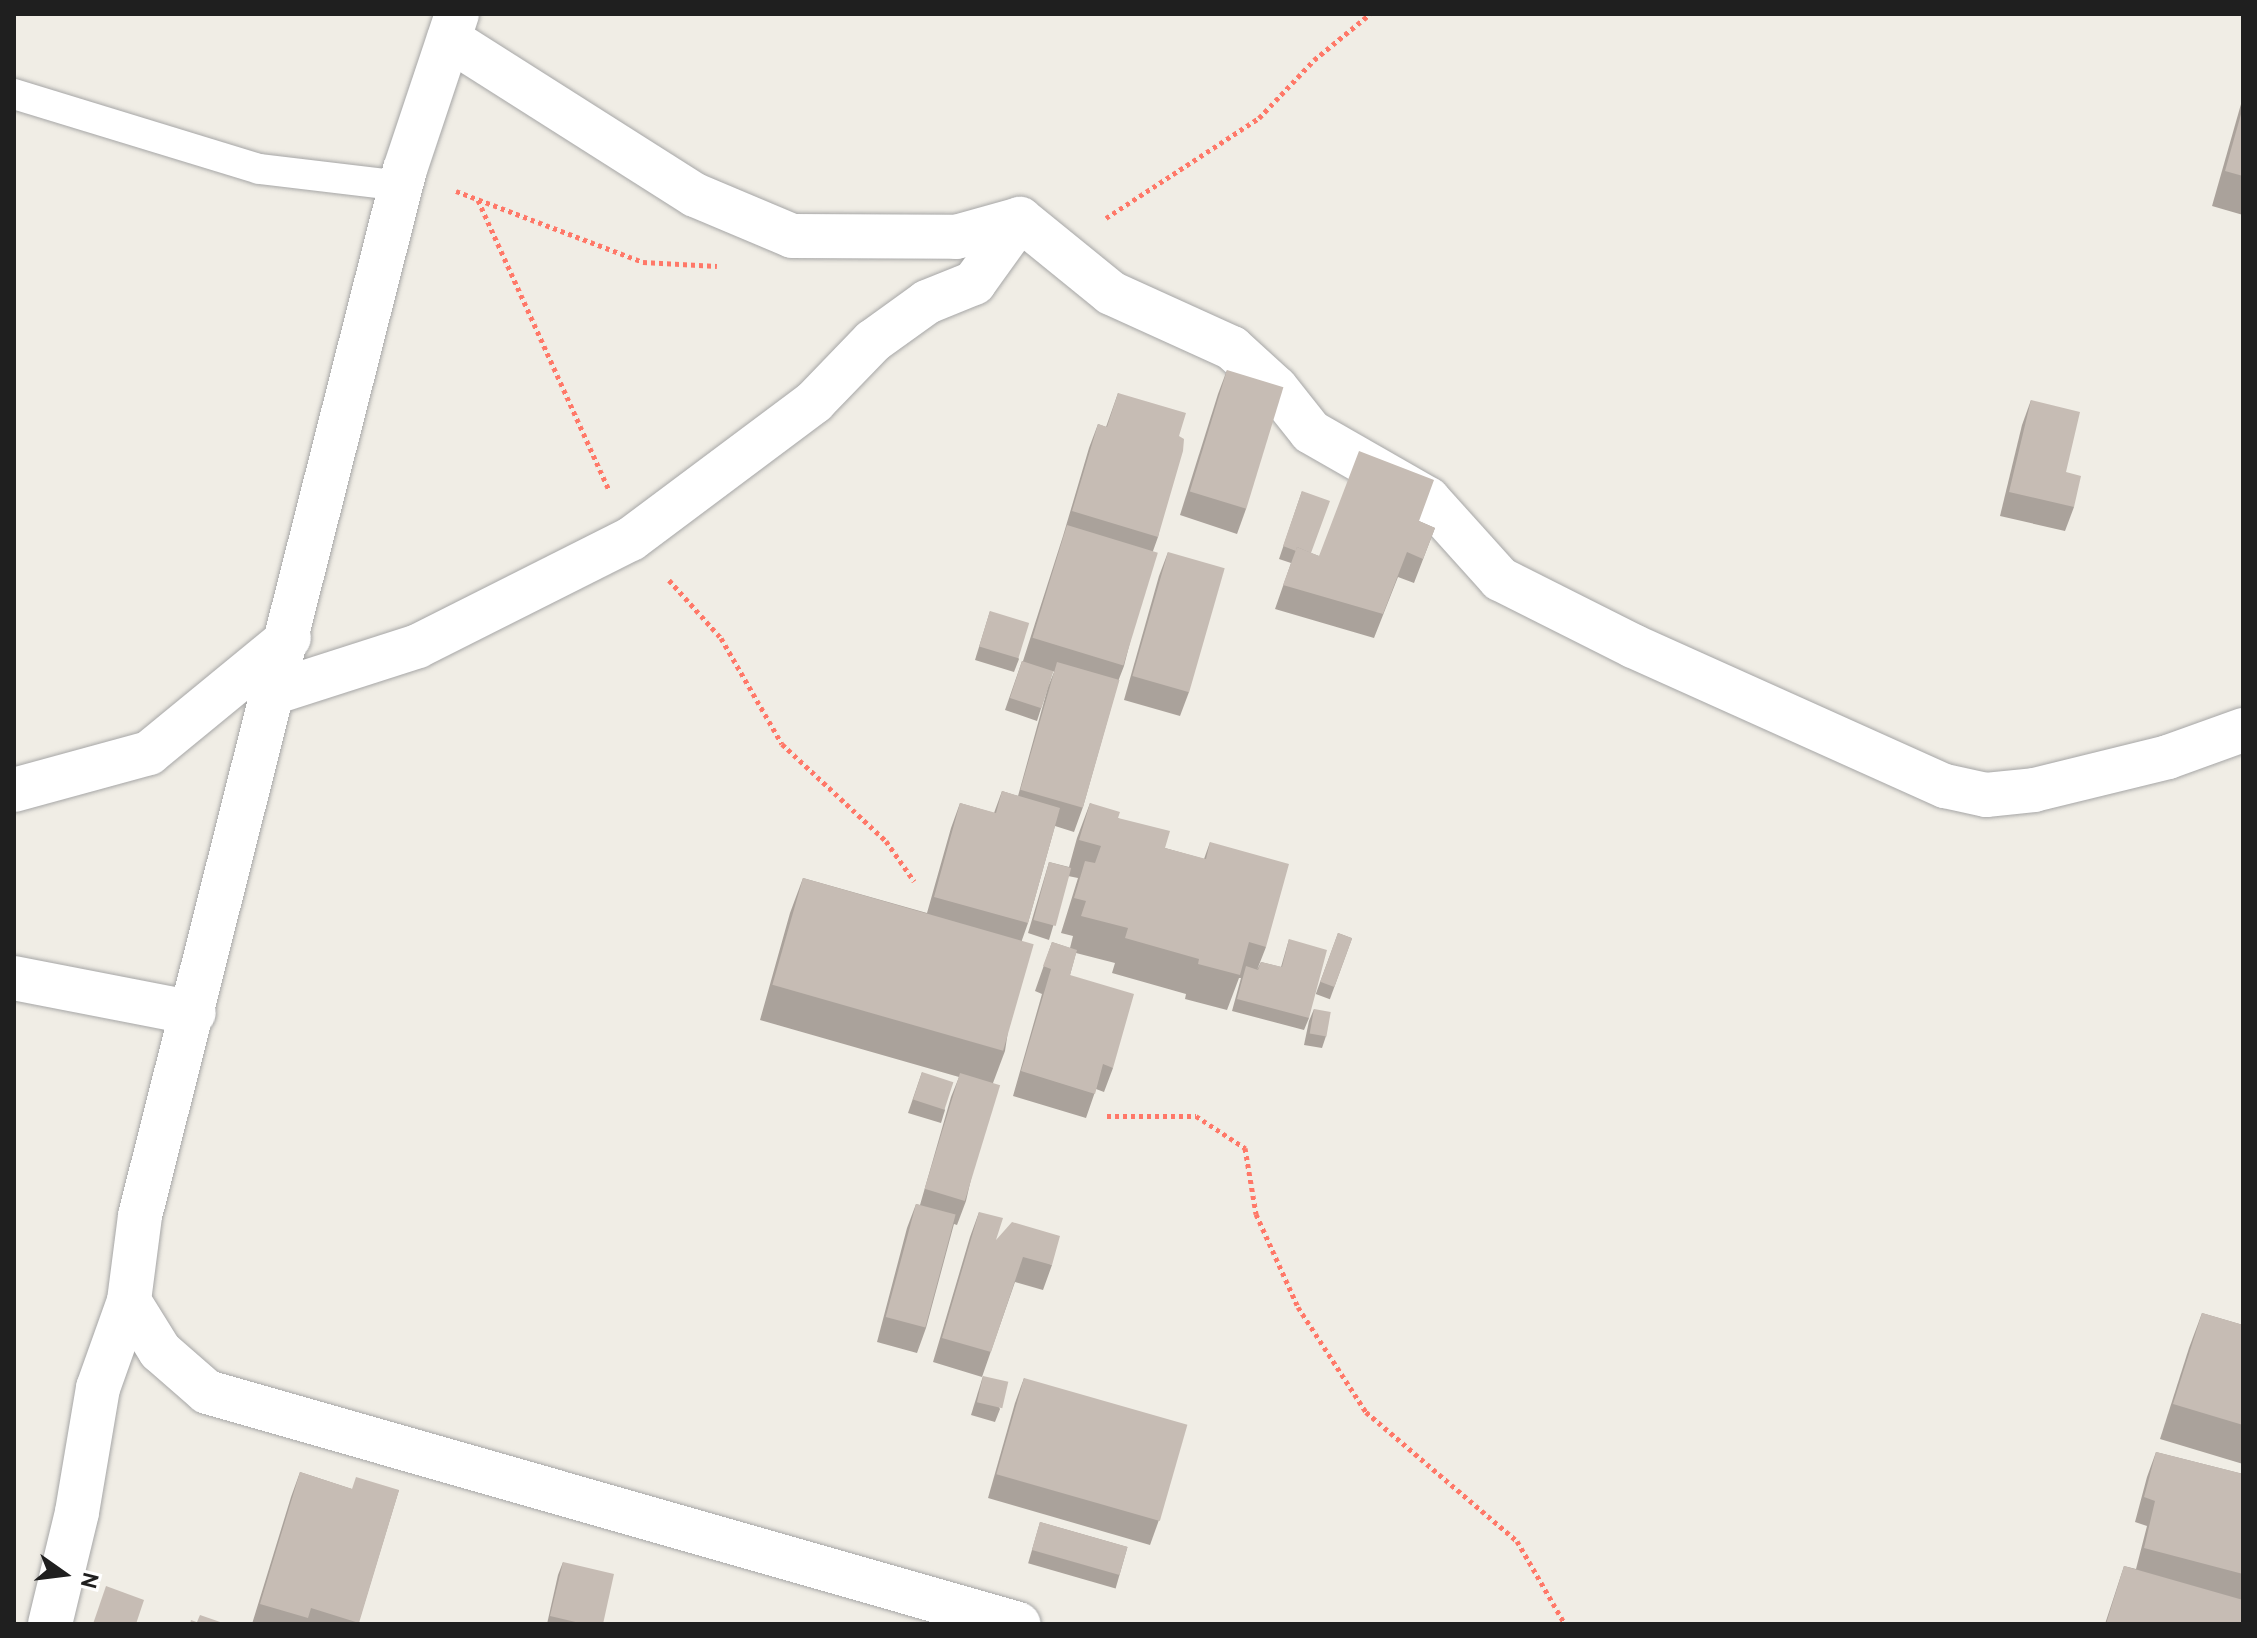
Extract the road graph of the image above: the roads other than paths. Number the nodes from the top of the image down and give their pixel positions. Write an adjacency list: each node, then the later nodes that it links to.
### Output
1 (453, 27): 3 (street); 4 (street)
2 (14, 94): 3 (lane)
3 (403, 178): 5 (street)
4 (1020, 219): 6 (street); 7 (street)
5 (290, 638): 6 (street); 8 (street)
6 (272, 693): 10 (street)
7 (2243, 730)
8 (14, 790)
9 (14, 978): 10 (street)
10 (194, 1013): 11 (street)
11 (129, 1301): 12 (street); 13 (street)
12 (893, 1608): 14 (street)
13 (50, 1624)
14 (1018, 1624)

